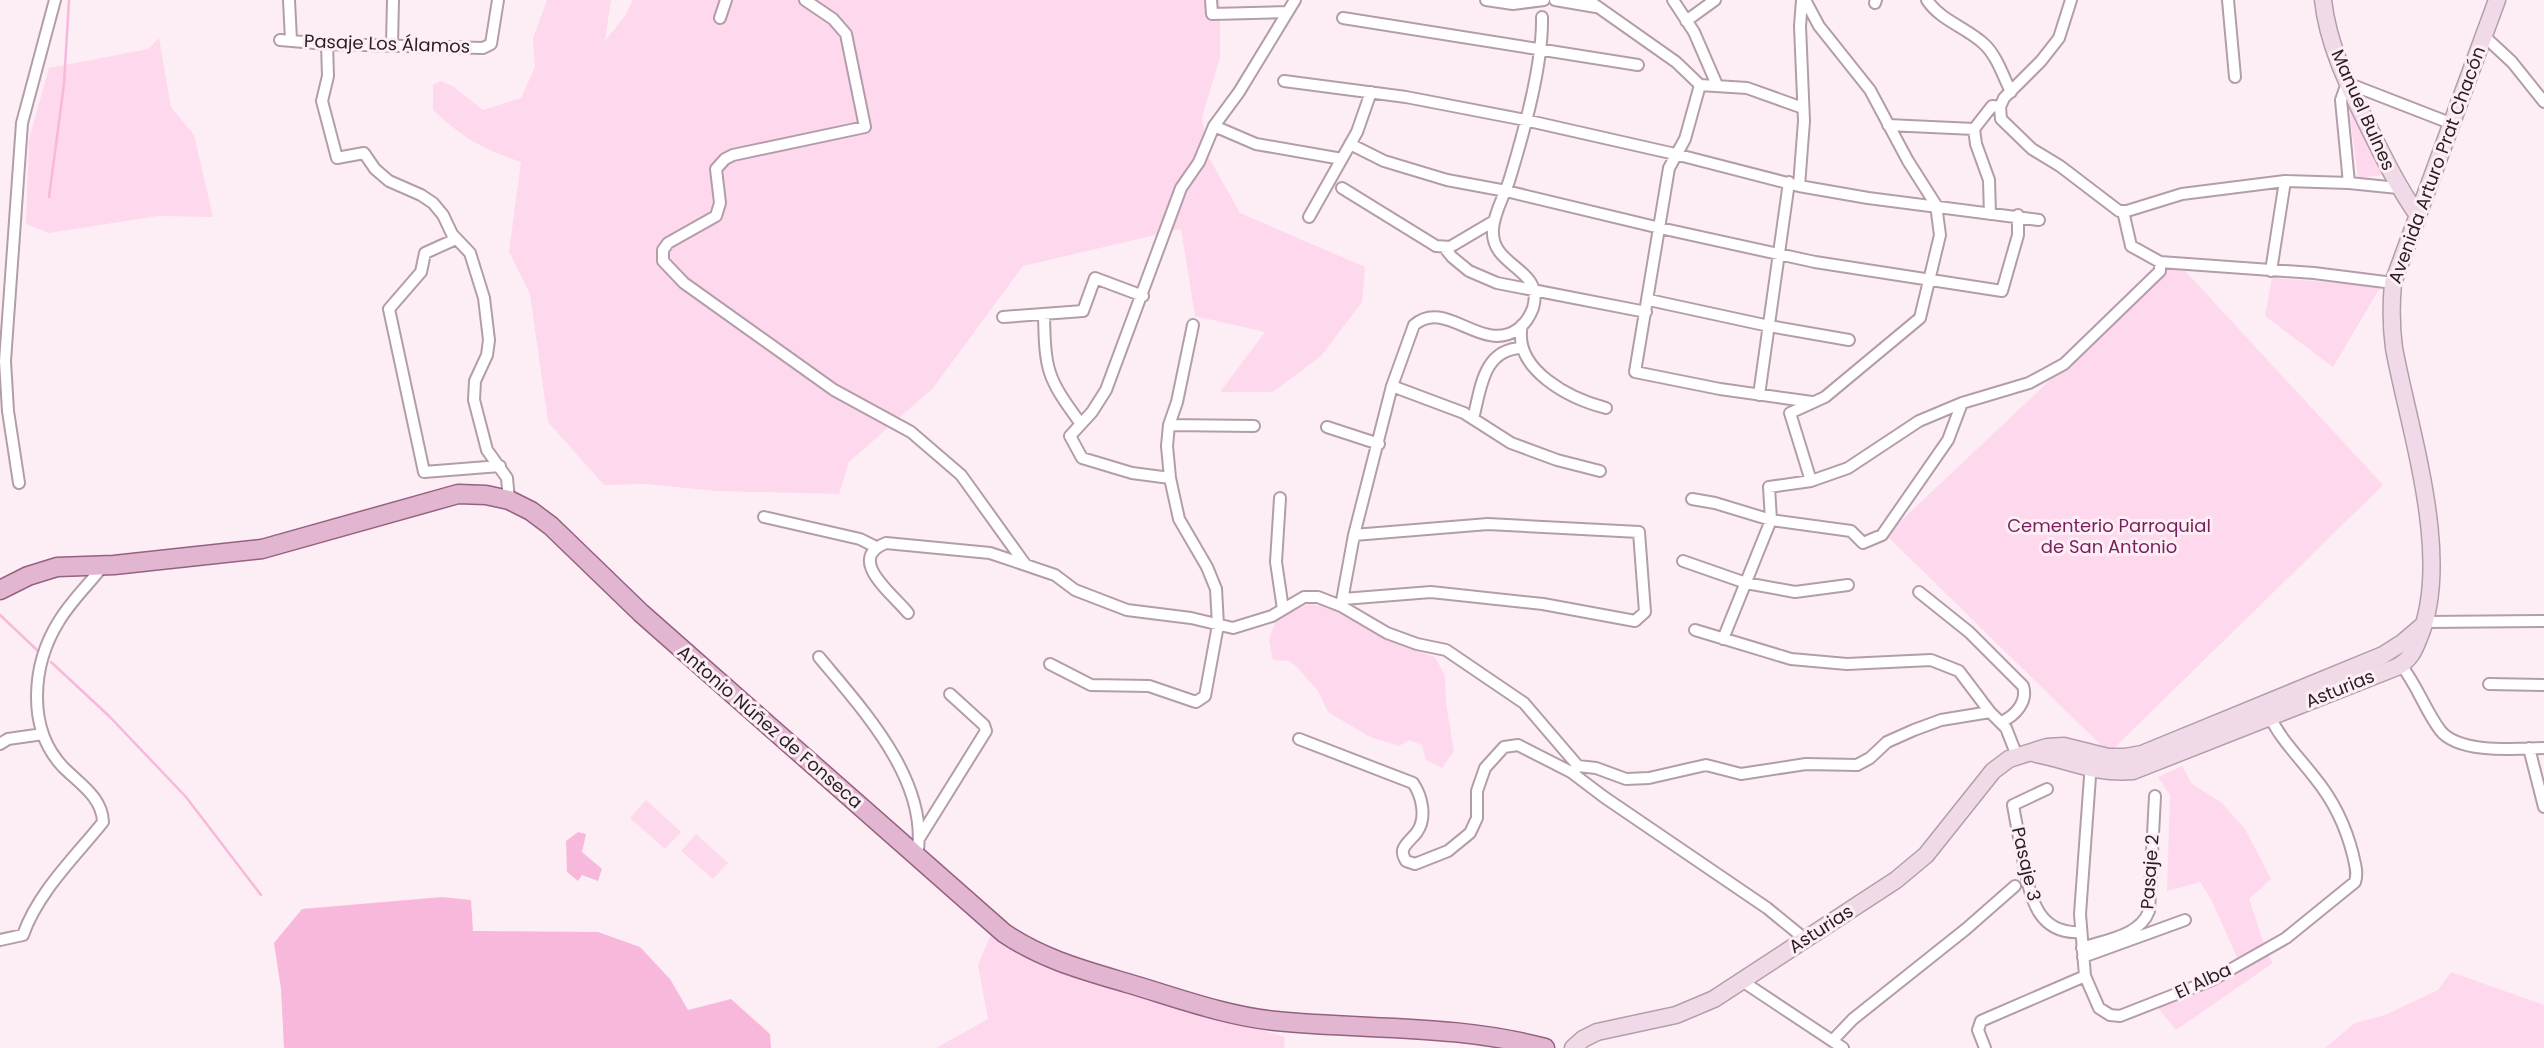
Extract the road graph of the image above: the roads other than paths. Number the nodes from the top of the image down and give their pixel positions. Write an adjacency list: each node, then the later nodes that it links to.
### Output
1 (55, 0): 96 (street)
2 (289, 0): 27 (street, Pasaje Los Álamos)
3 (393, 0): 28 (street)
4 (498, 0): 28 (street, Pasaje Los Álamos)
5 (726, 0): 23 (street)
6 (805, 0): 105 (street)
7 (1210, 0): 21 (street)
8 (1294, 0): 21 (street)
9 (1486, 0): 10 (street)
10 (1544, 0)
11 (1555, 0): 20 (street)
12 (1673, 0): 25 (street)
13 (1715, 0): 25 (street)
14 (1803, 0): 40 (street); 43 (street)
15 (1927, 0): 37 (street)
16 (2071, 0): 37 (street)
17 (2228, 0): 31 (street)
18 (2323, 0): 33 (street, Manuel Bulnes)
19 (2497, 0): 26 (street, Avenida Arturo Prat Chacón)
20 (1592, 3): 34 (street)
21 (1286, 12): 44 (street)
22 (1542, 17): 29 (street)
23 (720, 18)
24 (1343, 18): 29 (street)
25 (1686, 22): 35 (street)
26 (2484, 36): 38 (street); 42 (street, Avenida Arturo Prat Chacón)
27 (327, 44): 28 (street, Pasaje Los Álamos); 64 (street)
28 (392, 44)
29 (1541, 49): 30 (street); 41 (street)
30 (1638, 65)
31 (2235, 77)
32 (1284, 81): 36 (street)
33 (2347, 83): 42 (street); 50 (street); 53 (street, Manuel Bulnes)
34 (1700, 85): 35 (street); 47 (street)
35 (1717, 85): 40 (street)
36 (1371, 92): 41 (street); 46 (street)
37 (2011, 92): 39 (street)
38 (2544, 102)
39 (2000, 107): 45 (street); 56 (street)
40 (1803, 108): 51 (street)
41 (1525, 120): 47 (street); 54 (street)
42 (2450, 123): 58 (street, Avenida Arturo Prat Chacón)
43 (1888, 125): 45 (street); 55 (street)
44 (1214, 126): 48 (street); 72 (street)
45 (1974, 129): 57 (street)
46 (1350, 144): 48 (street); 54 (street)
47 (1675, 154): 51 (street); 63 (street)
48 (1342, 159): 60 (street)
49 (2285, 181): 50 (street); 56 (street); 68 (street)
50 (2349, 183): 53 (street)
51 (1794, 184): 55 (street); 66 (street)
52 (1342, 188): 65 (street)
53 (2398, 188): 58 (street, Manuel Bulnes)
54 (1506, 191): 62 (street); 63 (street)
55 (1937, 205): 57 (street); 69 (street)
56 (2123, 211): 67 (street)
57 (1990, 214): 59 (street)
58 (2417, 214): 70 (street, Avenida Arturo Prat Chacón)
59 (2018, 215): 61 (street); 69 (street)
60 (1309, 217)
61 (2039, 219)
62 (1494, 221): 65 (street); 71 (street)
63 (1660, 228): 66 (street); 73 (street)
64 (456, 239): 92 (street); 92 (street)
65 (1444, 247): 71 (street)
66 (1779, 255): 69 (street); 78 (street)
67 (2160, 262): 68 (street); 84 (street)
68 (2272, 271): 70 (street)
69 (1929, 279): 83 (street)
70 (2393, 283): 115 (street, Avenida Arturo Prat Chacón)
71 (1535, 291): 73 (street); 77 (street)
72 (1143, 296): 74 (street); 87 (street)
73 (1648, 306): 78 (street); 82 (street)
74 (1044, 314): 75 (street); 87 (street)
75 (1003, 317)
76 (1193, 325): 88 (street)
77 (1522, 325): 80 (street); 81 (street)
78 (1769, 326): 79 (street); 82 (street)
79 (1849, 340)
80 (1522, 348): 85 (street); 86 (street)
81 (1392, 386): 86 (street); 91 (street)
82 (1759, 396): 83 (street)
83 (1815, 402): 95 (street)
84 (1962, 403): 95 (street); 101 (street)
85 (1606, 408)
86 (1473, 419): 93 (street)
87 (1081, 424): 94 (street)
88 (1169, 425): 89 (street); 94 (street)
89 (1254, 426)
90 (1327, 427): 91 (street)
91 (1379, 444): 102 (street)
92 (500, 466): 99 (street)
93 (1600, 471)
94 (1170, 478): 116 (street)
95 (1811, 481): 101 (street)
96 (19, 483)
97 (1280, 498): 112 (street)
98 (1692, 499): 101 (street)
99 (509, 500): 106 (main road, Antonio Núñez de Fonseca); 140 (main road, Antonio Núñez de Fonseca)
100 (764, 517): 103 (street)
101 (1771, 520): 107 (street)
102 (1354, 535): 111 (street); 111 (street)
103 (876, 547): 105 (street); 113 (street)
104 (1683, 561): 107 (street)
105 (1025, 564): 116 (street)
106 (103, 566): 109 (main road, Antonio Núñez de Fonseca); 128 (street)
107 (1746, 583): 108 (street); 118 (street)
108 (1848, 585)
109 (0, 590)
110 (1919, 592): 127 (street)
111 (1342, 603): 112 (street); 135 (street)
112 (1283, 609): 116 (street)
113 (908, 613)
114 (2544, 621): 115 (street)
115 (2427, 622): 121 (street); 134 (street, Asturias)
116 (1217, 625): 120 (street)
117 (1695, 630): 118 (street)
118 (1723, 639): 125 (street)
119 (819, 657): 139 (street)
120 (1050, 664)
121 (2401, 665): 126 (street, Asturias); 131 (street)
122 (2489, 684): 123 (street)
123 (2544, 685)
124 (950, 694): 139 (street)
125 (1990, 712): 127 (street); 135 (street)
126 (2270, 717): 134 (street, Asturias); 147 (street, El Alba)
127 (2001, 722): 133 (street)
128 (43, 734): 130 (street); 145 (street)
129 (1300, 739): 135 (street)
130 (0, 744)
131 (2529, 748): 132 (street); 138 (street)
132 (2544, 748)
133 (2024, 754): 134 (street, Asturias); 144 (street, Asturias)
134 (2091, 761): 143 (street, El Alba)
135 (1575, 769): 144 (street)
136 (2047, 789): 143 (street, Pasaje 3)
137 (2155, 796): 146 (street, Pasaje 2)
138 (2544, 807)
139 (920, 836): 140 (street)
140 (916, 856): 150 (main road, Antonio Núñez de Fonseca)
141 (2015, 886): 149 (street)
142 (2185, 920): 146 (street)
143 (2081, 932): 146 (street, El Alba)
144 (1805, 939): 148 (street, Asturias)
145 (0, 940)
146 (2083, 952): 147 (street, El Alba)
147 (2085, 976): 153 (street)
148 (1742, 981): 149 (street); 151 (street, Asturias)
149 (1832, 1041): 152 (street)
150 (1545, 1048)
151 (1573, 1048)
152 (1843, 1048)
153 (1985, 1048)

